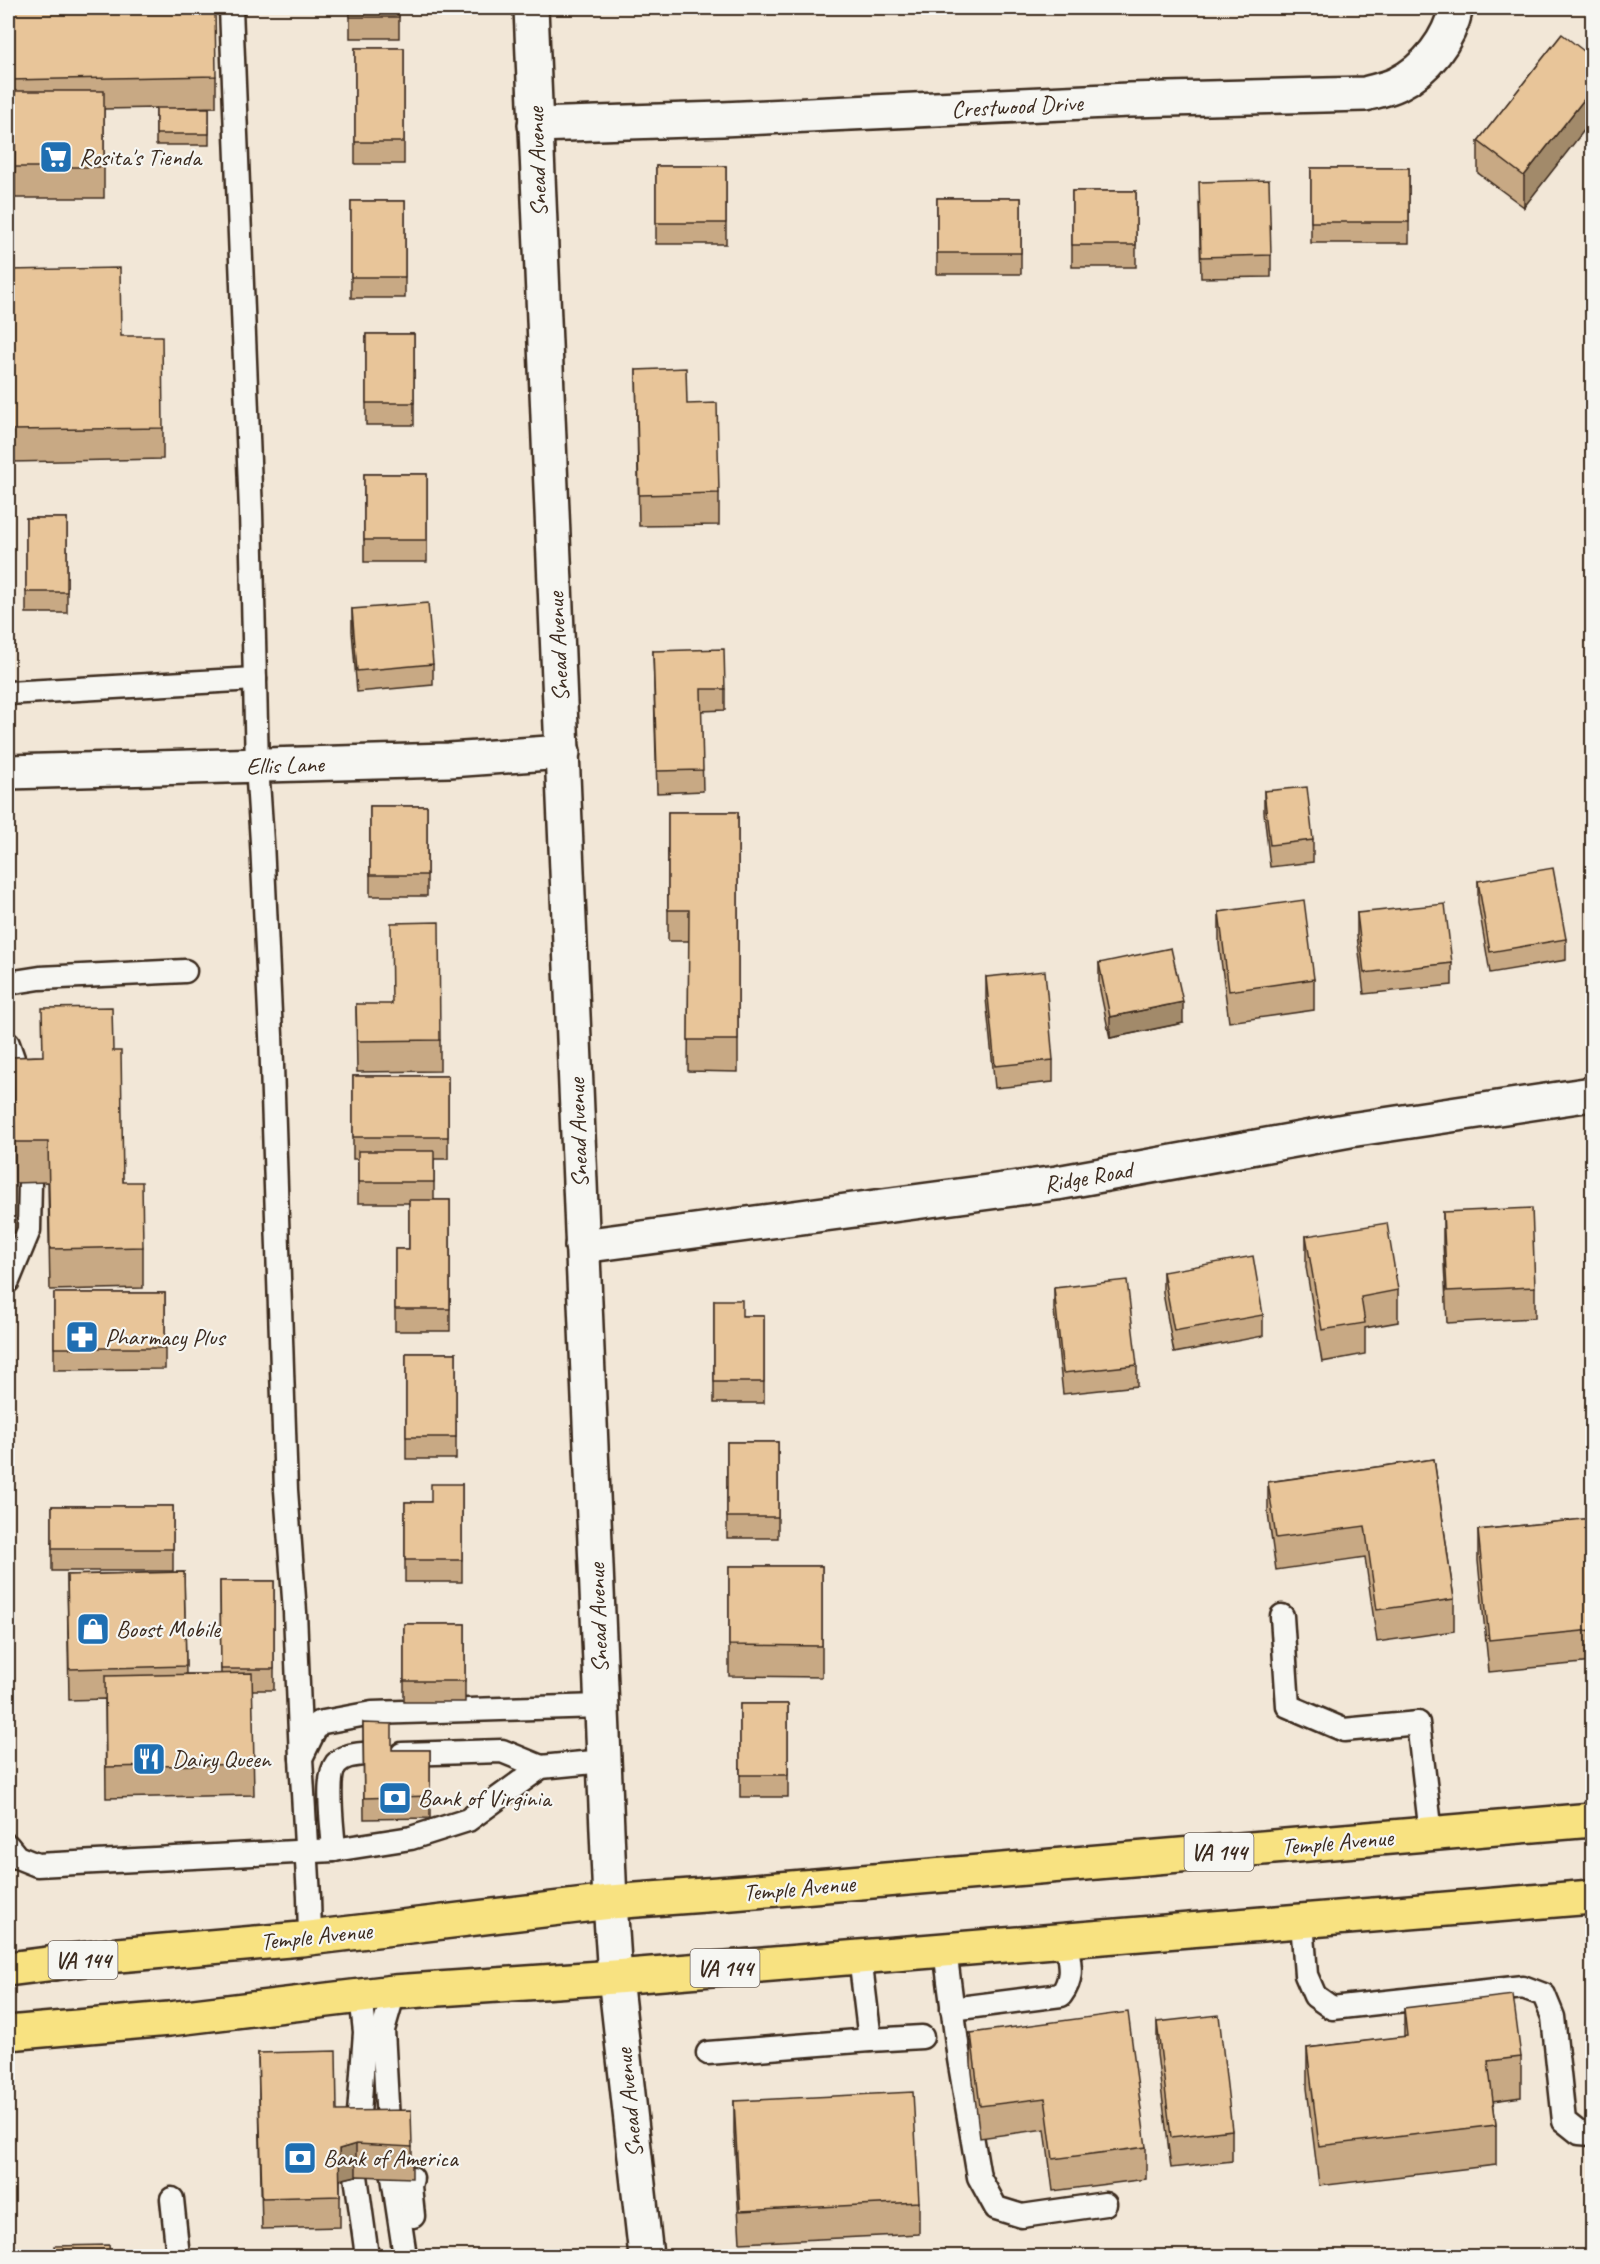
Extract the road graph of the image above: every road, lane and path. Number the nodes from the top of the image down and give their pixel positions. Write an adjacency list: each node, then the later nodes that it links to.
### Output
1 (231, 8): 5 (lane)
2 (531, 8): 4 (street, Snead Avenue)
3 (1456, 8): 4 (street, Crestwood Drive)
4 (535, 124): 7 (street, Snead Avenue)
5 (255, 679): 6 (lane); 8 (lane)
6 (8, 693)
7 (563, 752): 8 (street, Ellis Lane); 16 (street, Snead Avenue)
8 (257, 766): 9 (street, Ellis Lane); 22 (lane)
9 (8, 772)
10 (185, 970): 11 (lane)
11 (8, 982)
12 (8, 1044): 14 (lane)
13 (1593, 1094): 16 (street, Ridge Road)
14 (27, 1097)
15 (30, 1182): 17 (lane)
16 (582, 1246): 19 (street, Snead Avenue)
17 (8, 1281)
18 (1282, 1616): 26 (lane)
19 (602, 1706): 22 (lane); 23 (street, Snead Avenue)
20 (363, 1754): 29 (lane)
21 (392, 1754): 24 (lane)
22 (301, 1758): 28 (lane)
23 (604, 1761): 24 (lane); 31 (street, Snead Avenue)
24 (541, 1767): 29 (lane)
25 (1593, 1820): 26 (main road, Temple Avenue / VA 144)
26 (1431, 1834): 31 (main road, Temple Avenue / VA 144)
27 (8, 1846): 28 (lane)
28 (307, 1850): 29 (lane); 33 (lane)
29 (334, 1850)
30 (1593, 1897): 32 (main road, VA 144)
31 (610, 1902): 33 (main road, Temple Avenue / VA 144); 38 (street, Snead Avenue)
32 (1302, 1921): 34 (main road, VA 144); 46 (lane)
33 (310, 1937): 37 (main road, Temple Avenue / VA 144)
34 (1066, 1940): 35 (main road, VA 144); 41 (lane)
35 (945, 1950): 36 (main road, VA 144); 41 (lane)
36 (860, 1957): 38 (main road, VA 144); 44 (lane)
37 (8, 1969)
38 (615, 1977): 39 (main road, VA 144); 56 (street, Snead Avenue)
39 (394, 1992): 40 (main road, VA 144); 47 (lane)
40 (361, 1995): 42 (main road, VA 144); 48 (lane)
41 (952, 2009): 51 (lane)
42 (8, 2033)
43 (922, 2037): 44 (lane)
44 (870, 2040): 45 (lane)
45 (708, 2053)
46 (1593, 2134)
47 (400, 2141)
48 (357, 2143)
49 (357, 2175): 53 (lane)
50 (172, 2199): 52 (lane)
51 (1105, 2204)
52 (178, 2256)
53 (367, 2256)
54 (405, 2256): 55 (lane)
55 (417, 2256)
56 (646, 2256)

